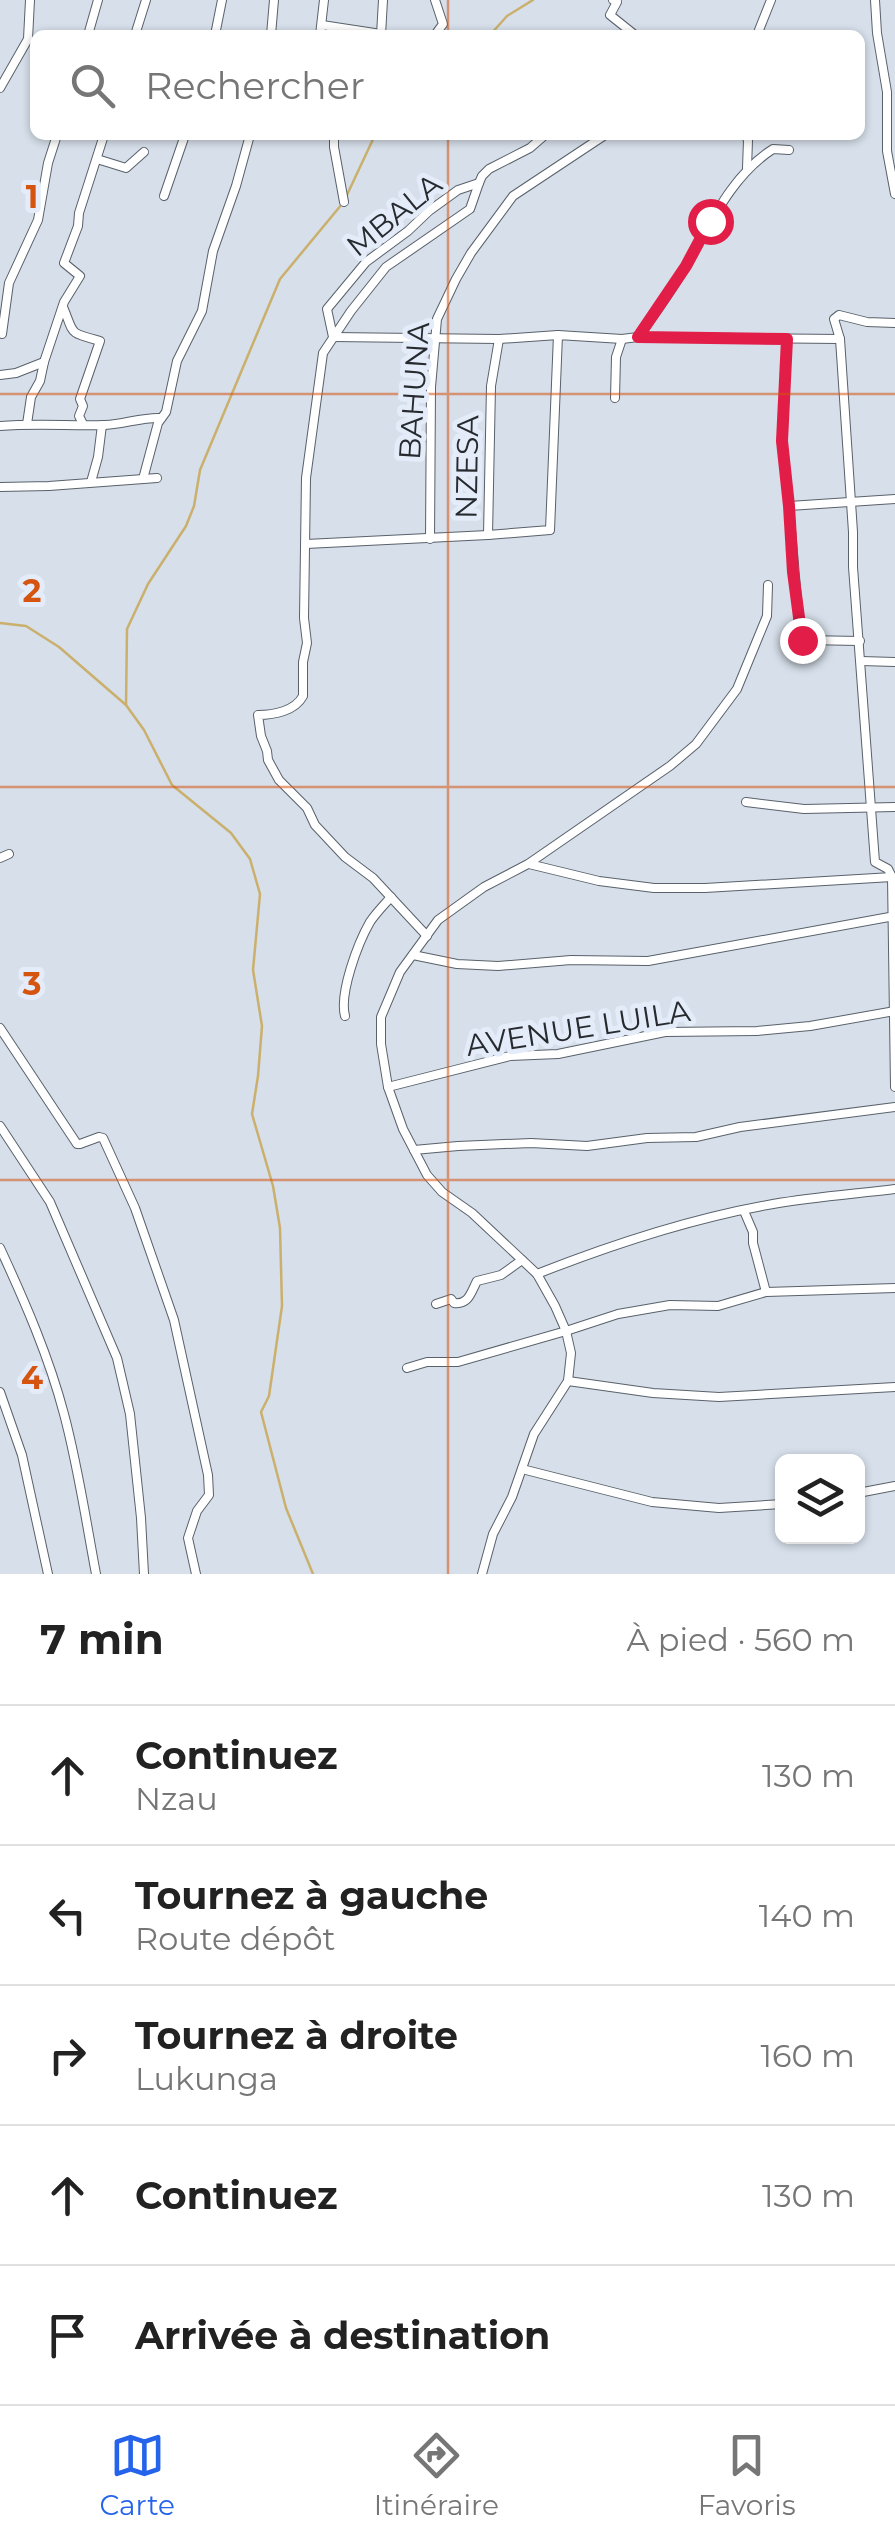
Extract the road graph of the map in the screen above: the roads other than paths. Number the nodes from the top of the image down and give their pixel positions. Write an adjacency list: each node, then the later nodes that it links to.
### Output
1 (30, 0): 21 (street)
2 (98, 0): 12 (street)
3 (146, 0): 13 (street)
4 (222, 0): 14 (street)
5 (274, 0): 15 (street)
6 (324, 0): 16 (street)
7 (382, 0): 17 (street)
8 (435, 0): 18 (street)
9 (613, 0): 19 (street)
10 (771, 0): 20 (street)
11 (875, 0): 35 (street)
12 (89, 30)
13 (137, 30)
14 (216, 30)
15 (271, 30)
16 (320, 30)
17 (381, 30)
18 (438, 30)
19 (629, 30)
20 (760, 30)
21 (0, 88)
22 (55, 140): 40 (street)
23 (103, 140): 32 (street)
24 (183, 140): 36 (street)
25 (249, 140): 52 (street)
26 (334, 140): 37 (street)
27 (540, 140): 34 (street, MBALA)
28 (597, 140): 42 (street, BAHUNA)
29 (748, 140): 33 (street)
30 (789, 150): 33 (street)
31 (144, 152): 32 (street)
32 (97, 159): 38 (street)
33 (748, 168): 44 (street)
34 (479, 183): 43 (street); 43 (street, MBALA)
35 (895, 194)
36 (164, 196)
37 (344, 202)
38 (63, 307): 49 (street); 54 (street)
39 (895, 323): 48 (street)
40 (2, 334)
41 (558, 335): 45 (street); 46 (street); 64 (street)
42 (436, 336): 43 (street); 45 (street); 65 (street, BAHUNA)
43 (333, 337): 66 (street, MBALA)
44 (638, 337): 46 (street); 47 (street)
45 (499, 338): 64 (street, NZESA)
46 (622, 338): 51 (street)
47 (787, 339): 48 (street); 63 (street)
48 (840, 339): 62 (street)
49 (44, 362): 50 (street); 53 (street)
50 (0, 375)
51 (615, 398)
52 (161, 418): 55 (street); 58 (street)
53 (27, 424): 54 (street); 56 (street)
54 (84, 424): 55 (street)
55 (102, 425): 59 (street)
56 (0, 426)
57 (157, 478): 58 (street)
58 (143, 479): 59 (street)
59 (91, 482): 60 (street)
60 (0, 487)
61 (895, 500): 62 (street)
62 (851, 502): 63 (street); 68 (street)
63 (789, 506): 68 (street)
64 (488, 535): 65 (street, NZESA)
65 (430, 540): 66 (street, NZESA)
66 (306, 544): 76 (street, MBALA)
67 (768, 585): 74 (street)
68 (860, 641): 69 (street)
69 (861, 661): 70 (street); 73 (street)
70 (895, 662)
71 (746, 802): 73 (street)
72 (895, 806): 73 (street)
73 (871, 807): 75 (street)
74 (528, 864): 75 (street); 78 (street)
75 (892, 877): 77 (street)
76 (391, 897): 78 (street); 81 (street)
77 (894, 916): 79 (street); 80 (street)
78 (427, 936): 79 (street)
79 (413, 955): 83 (street)
80 (894, 1011): 83 (street, AVENUE LUILA); 84 (street)
81 (346, 1016)
82 (0, 1028): 108 (street)
83 (388, 1087): 87 (street)
84 (895, 1087)
85 (895, 1107): 87 (street)
86 (0, 1126): 107 (street)
87 (414, 1150): 91 (street)
88 (895, 1189): 89 (street)
89 (744, 1211): 92 (street); 94 (street)
90 (0, 1248): 106 (street)
91 (522, 1260): 92 (street); 95 (street)
92 (537, 1274): 96 (street)
93 (895, 1288): 94 (street)
94 (766, 1292): 96 (street)
95 (436, 1304)
96 (566, 1332): 97 (street); 98 (street)
97 (407, 1368)
98 (568, 1381): 99 (street); 101 (street)
99 (895, 1387)
100 (0, 1392): 105 (street)
101 (522, 1469): 104 (street); 109 (street)
102 (895, 1486): 103 (street)
103 (865, 1492)
104 (775, 1504)
105 (48, 1574)
106 (96, 1574)
107 (144, 1574)
108 (196, 1574)
109 (482, 1574)

